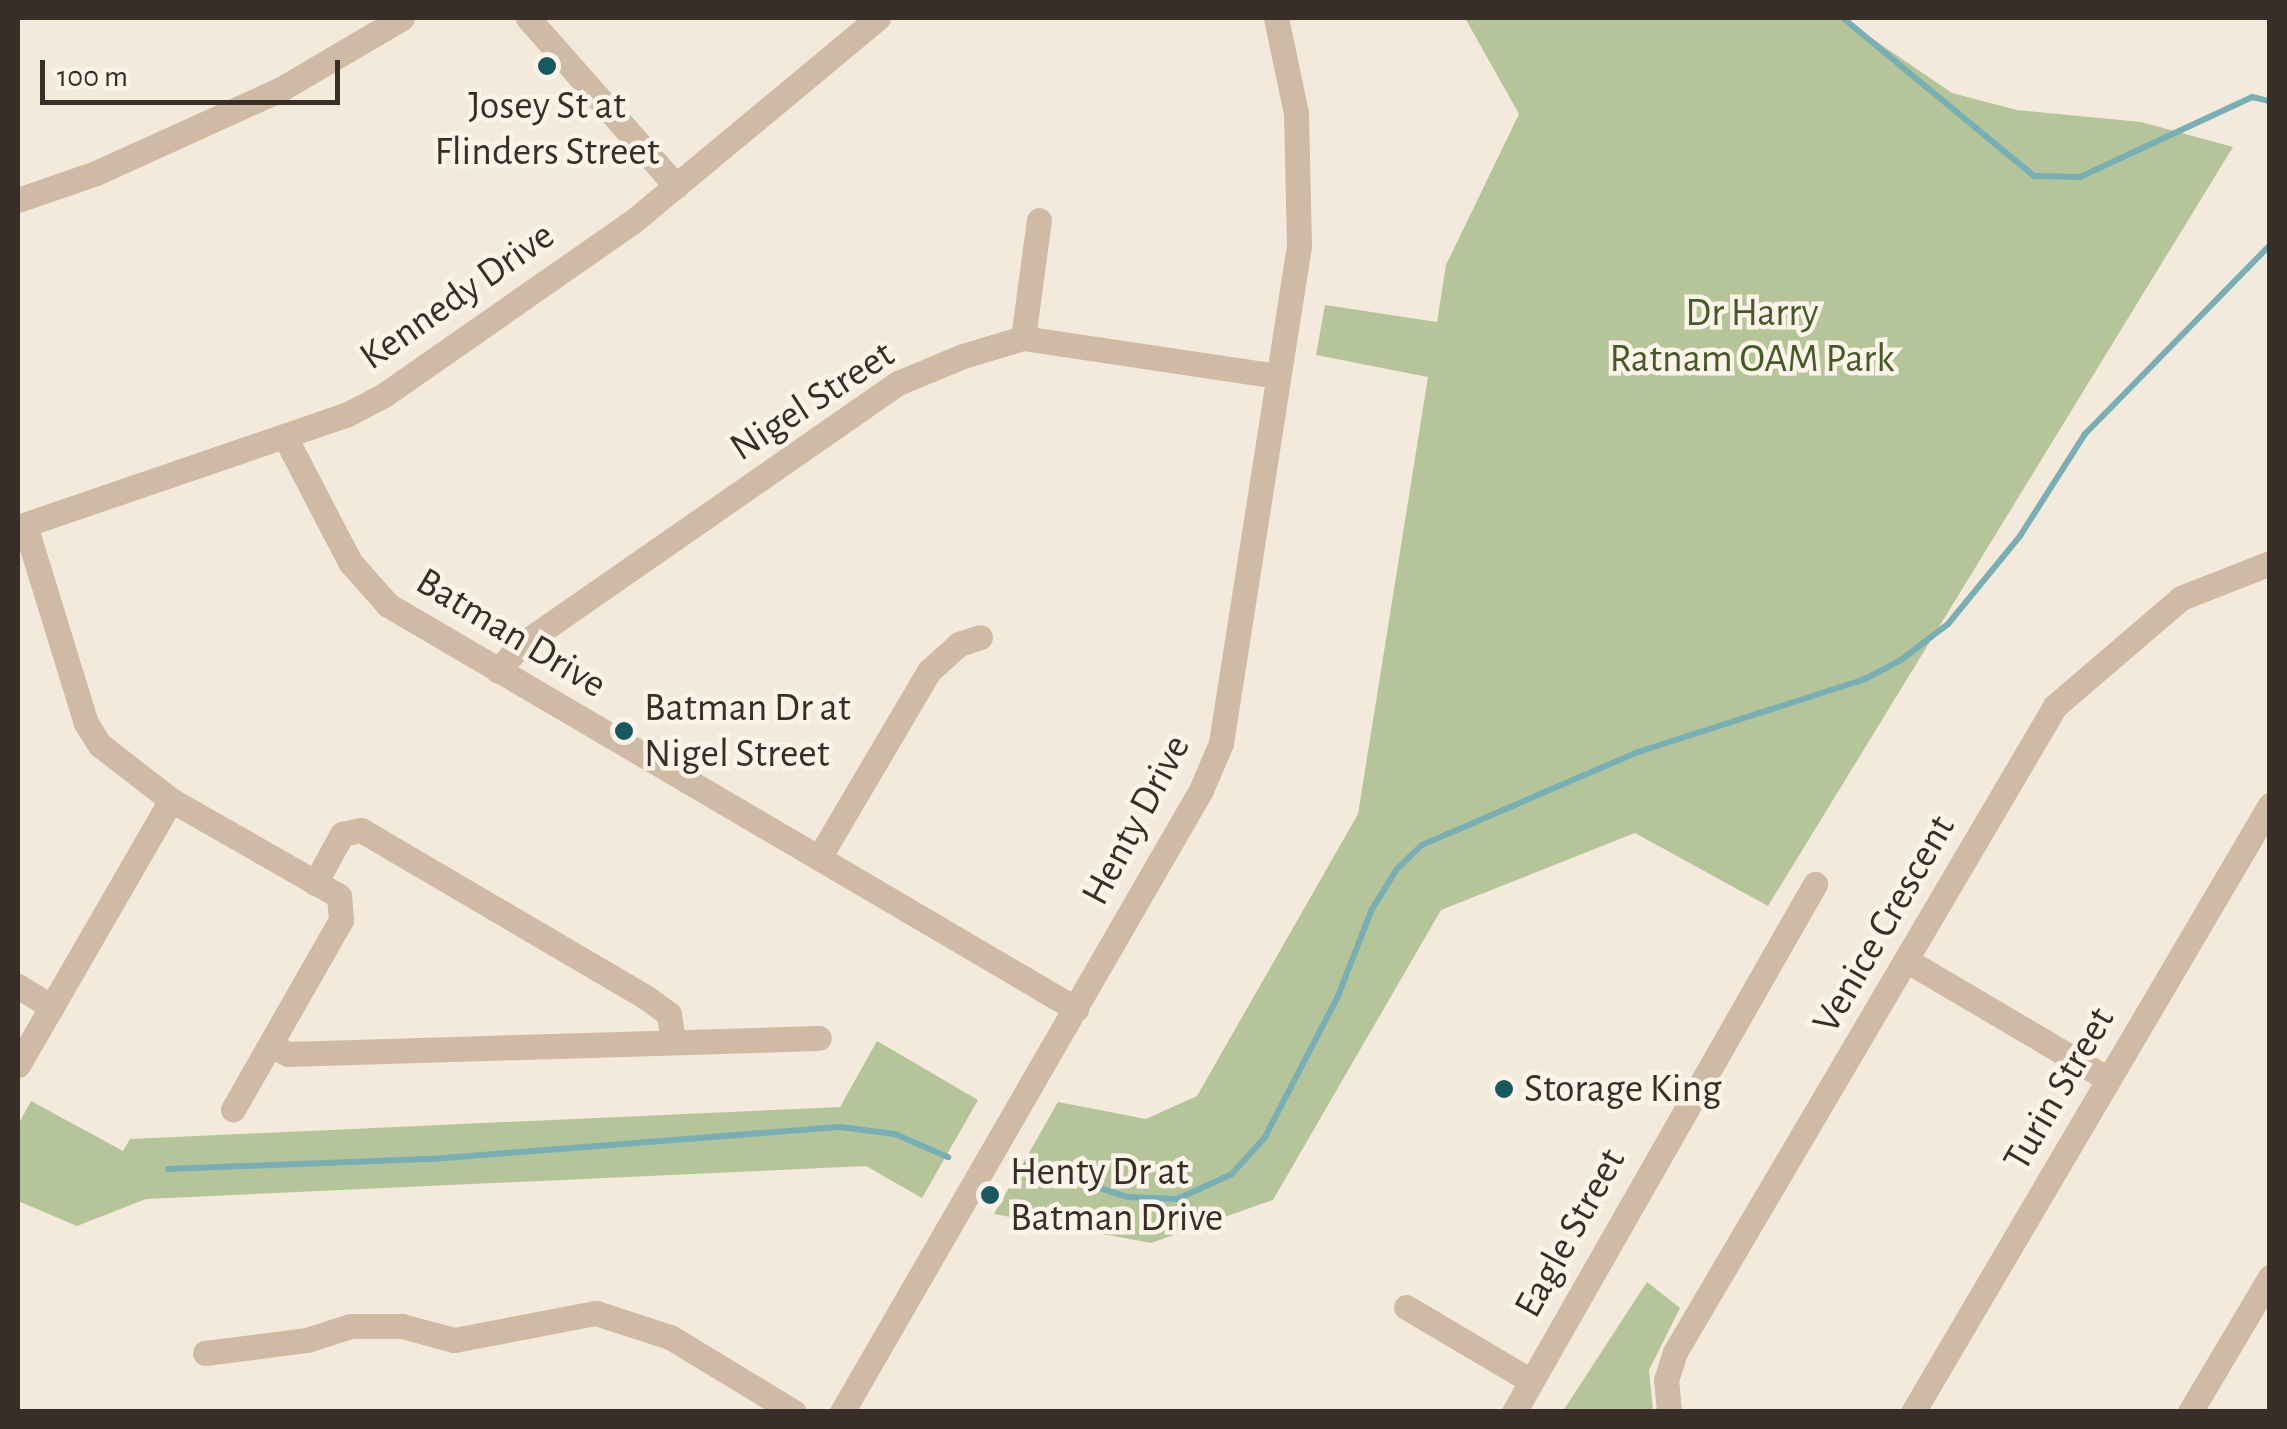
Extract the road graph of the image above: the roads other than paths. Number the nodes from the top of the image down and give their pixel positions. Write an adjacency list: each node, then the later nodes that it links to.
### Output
1 (402, 18): 6 (street)
2 (528, 18): 5 (street)
3 (878, 18): 5 (street, Kennedy Drive)
4 (1276, 18): 9 (street, Henty Drive)
5 (676, 186): 10 (street, Kennedy Drive)
6 (18, 200)
7 (1040, 220): 8 (street)
8 (1023, 338): 9 (street, Nigel Street); 14 (street, Nigel Street)
9 (1278, 376): 23 (street, Henty Drive)
10 (285, 437): 11 (street, Kennedy Drive); 14 (street, Batman Drive)
11 (21, 526): 15 (street)
12 (2270, 562): 20 (street, Venice Crescent)
13 (980, 637): 17 (street)
14 (498, 671): 17 (street, Batman Drive)
15 (171, 800): 18 (street); 22 (street)
16 (2270, 805): 28 (street, Turin Street)
17 (820, 856): 23 (street, Batman Drive)
18 (315, 883): 25 (street); 26 (street)
19 (1816, 884): 33 (street, Eagle Street)
20 (1906, 960): 28 (street); 37 (street, Venice Crescent)
21 (18, 986): 22 (street)
22 (52, 1007): 27 (street)
23 (1076, 1009): 35 (street, Henty Drive)
24 (819, 1038): 25 (street)
25 (673, 1042): 26 (street)
26 (271, 1045): 29 (street)
27 (18, 1066)
28 (2108, 1079): 38 (street, Turin Street)
29 (233, 1110)
30 (2270, 1276): 39 (street)
31 (1406, 1307): 33 (street)
32 (206, 1353): 34 (street)
33 (1531, 1381): 36 (street, Eagle Street)
34 (794, 1412)
35 (842, 1412)
36 (1514, 1412)
37 (1668, 1412)
38 (1913, 1412)
39 (2190, 1412)

